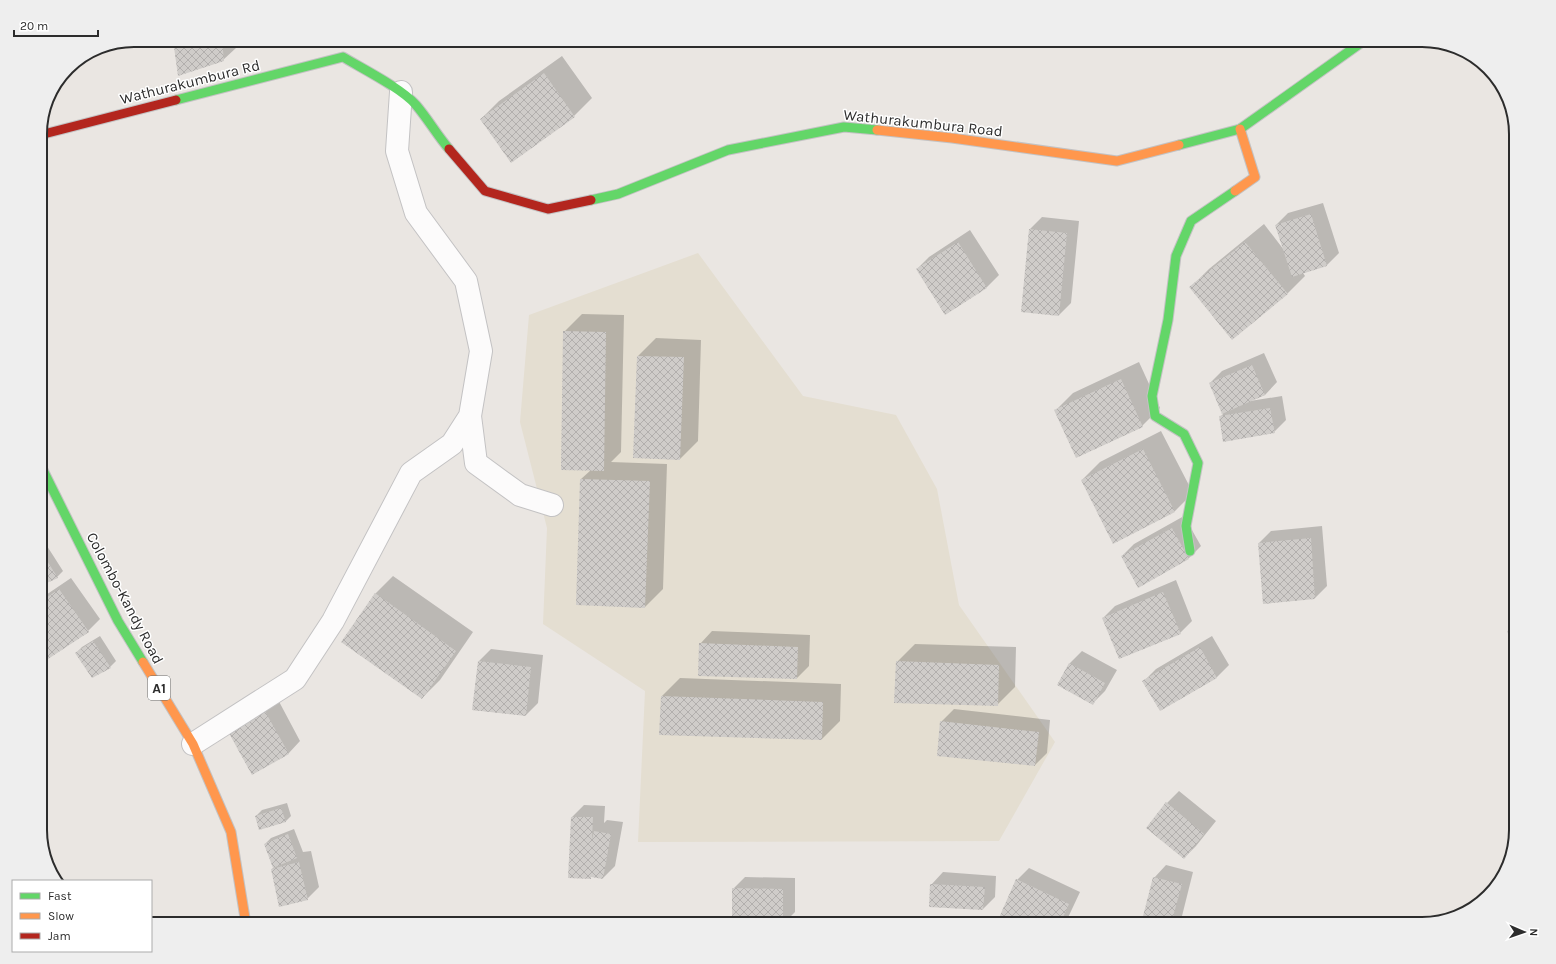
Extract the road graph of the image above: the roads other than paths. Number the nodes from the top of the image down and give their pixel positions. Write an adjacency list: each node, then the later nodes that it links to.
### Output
1 (1355, 47): 3 (main road, Wathurakumbura Road)
2 (408, 98): 4 (main road, Wathurakumbura Rd); 5 (main road, Wathurakumbura Rd); 6 (street)
3 (1240, 129): 5 (main road, Wathurakumbura Road); 9 (main road)
4 (47, 133)
5 (437, 135)
6 (470, 416): 8 (street); 10 (street)
7 (47, 478): 10 (main road, Colombo-Kandy Road / A1)
8 (552, 505)
9 (1190, 551)
10 (193, 744): 11 (main road, Colombo-Kandy Road / A1)
11 (245, 917)

